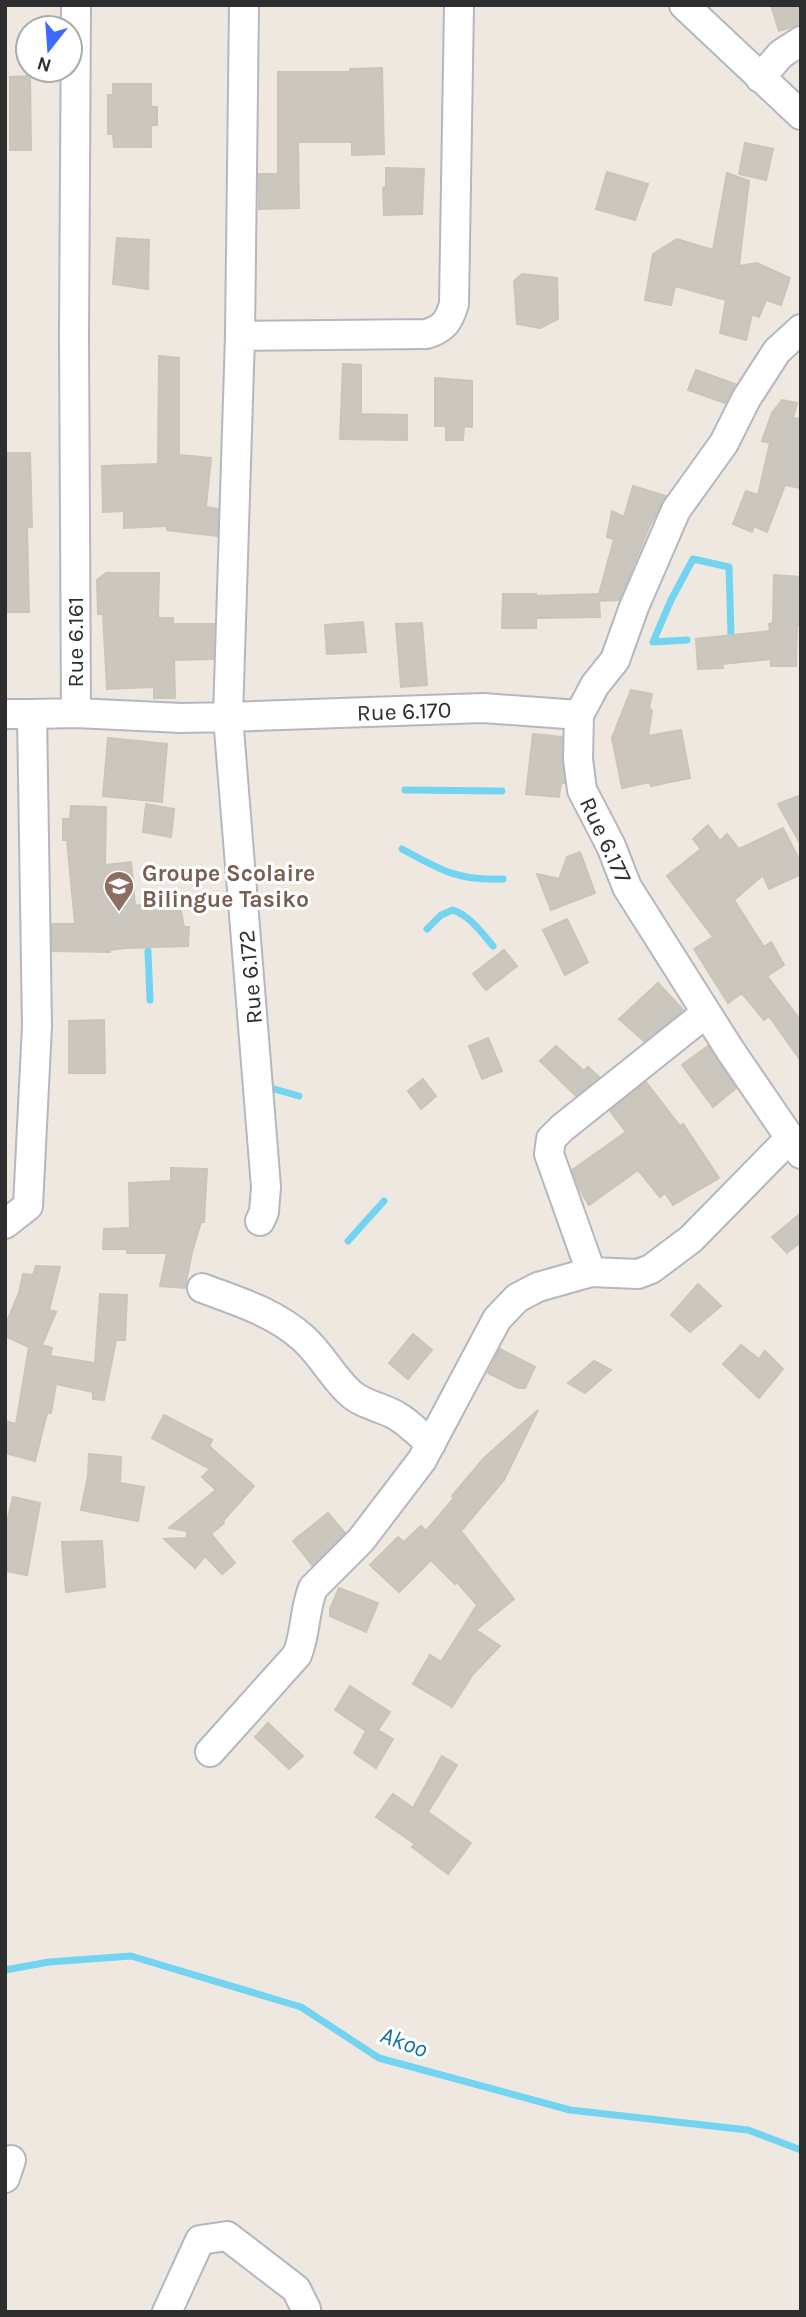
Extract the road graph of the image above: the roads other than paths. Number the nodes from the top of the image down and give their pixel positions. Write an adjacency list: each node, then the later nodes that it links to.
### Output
1 (76, 5): 10 (street, Rue 6.161)
2 (244, 5): 9 (street, Rue 6.172)
3 (459, 5): 9 (street)
4 (684, 5): 6 (street)
5 (801, 41): 6 (street)
6 (760, 78): 7 (street)
7 (801, 115)
8 (801, 329): 12 (street, Rue 6.177)
9 (240, 336): 13 (street, Rue 6.172)
10 (76, 713): 11 (street, Rue 6.161); 13 (street)
11 (18, 714): 17 (street, Rue 6.161)
12 (579, 715): 13 (street, Rue 6.170); 14 (street, Rue 6.177)
13 (228, 717): 16 (street, Rue 6.172)
14 (706, 1013): 15 (street, Rue 6.177); 18 (street)
15 (796, 1146): 18 (street)
16 (260, 1221)
17 (5, 1224)
18 (591, 1272): 20 (street)
19 (202, 1288): 20 (street)
20 (431, 1444): 21 (street)
21 (210, 1752)
22 (306, 2309): 23 (street)
23 (167, 2312)

